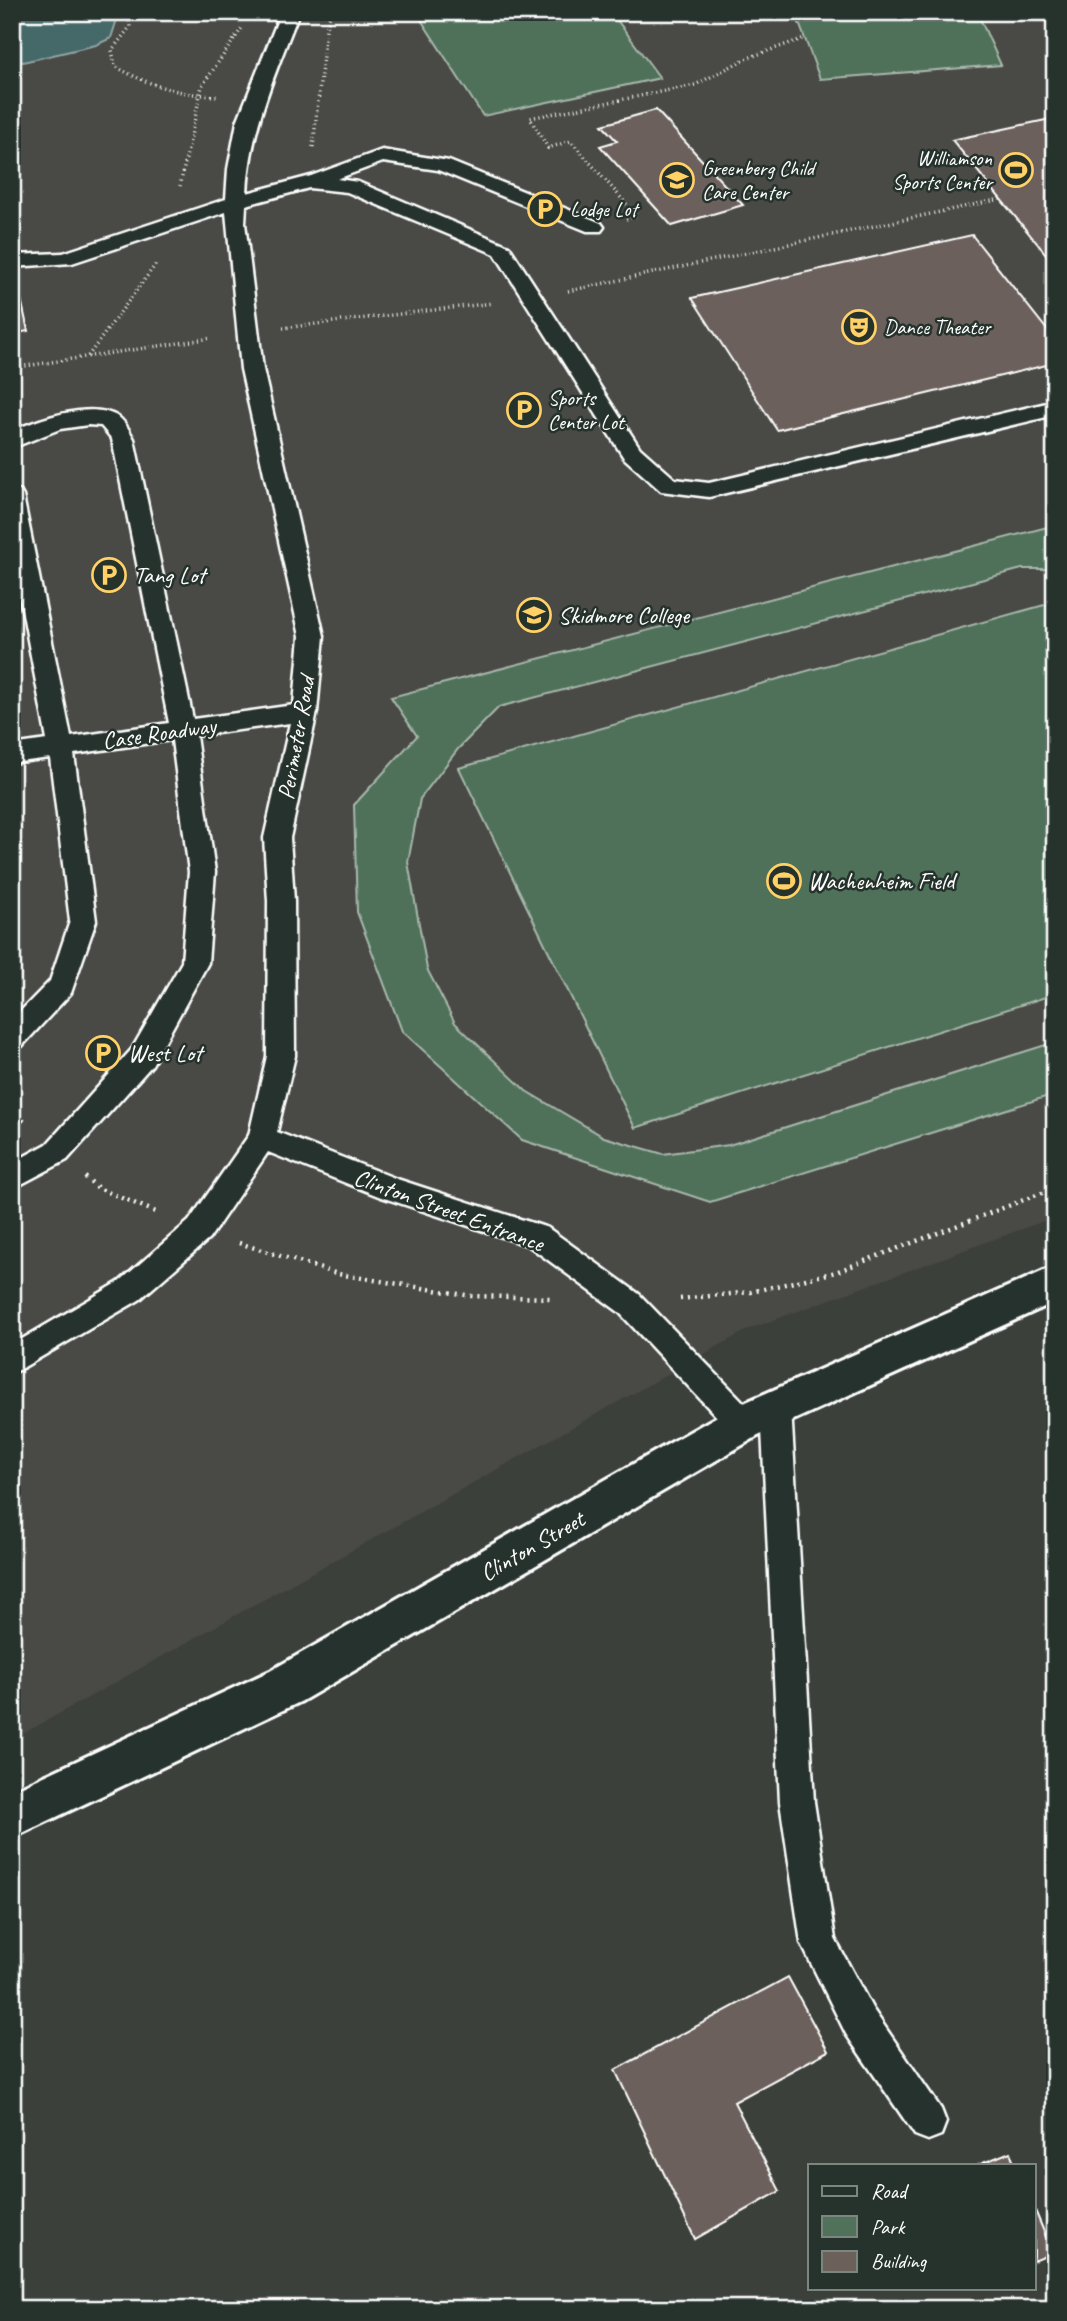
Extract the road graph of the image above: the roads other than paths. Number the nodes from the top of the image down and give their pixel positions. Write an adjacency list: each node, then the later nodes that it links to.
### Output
1 (289, 12): 3 (lane, Perimeter Road)
2 (309, 183): 3 (lane); 4 (lane); 6 (lane)
3 (236, 202): 5 (lane); 9 (lane, Perimeter Road)
4 (594, 227)
5 (12, 261)
6 (1055, 408)
7 (12, 441): 10 (lane)
8 (12, 496): 11 (lane)
9 (305, 712): 10 (lane, Case Roadway); 14 (lane, Perimeter Road)
10 (183, 730): 11 (lane, Case Roadway); 15 (lane)
11 (61, 747): 12 (lane, Case Roadway); 13 (lane)
12 (12, 754)
13 (12, 1038)
14 (262, 1138): 17 (lane, Perimeter Road); 18 (lane, Clinton Street Entrance)
15 (12, 1177)
16 (1055, 1283): 18 (street, Clinton Street)
17 (12, 1360)
18 (760, 1416): 19 (street, Clinton Street); 20 (lane)
19 (12, 1815)
20 (928, 2122)

